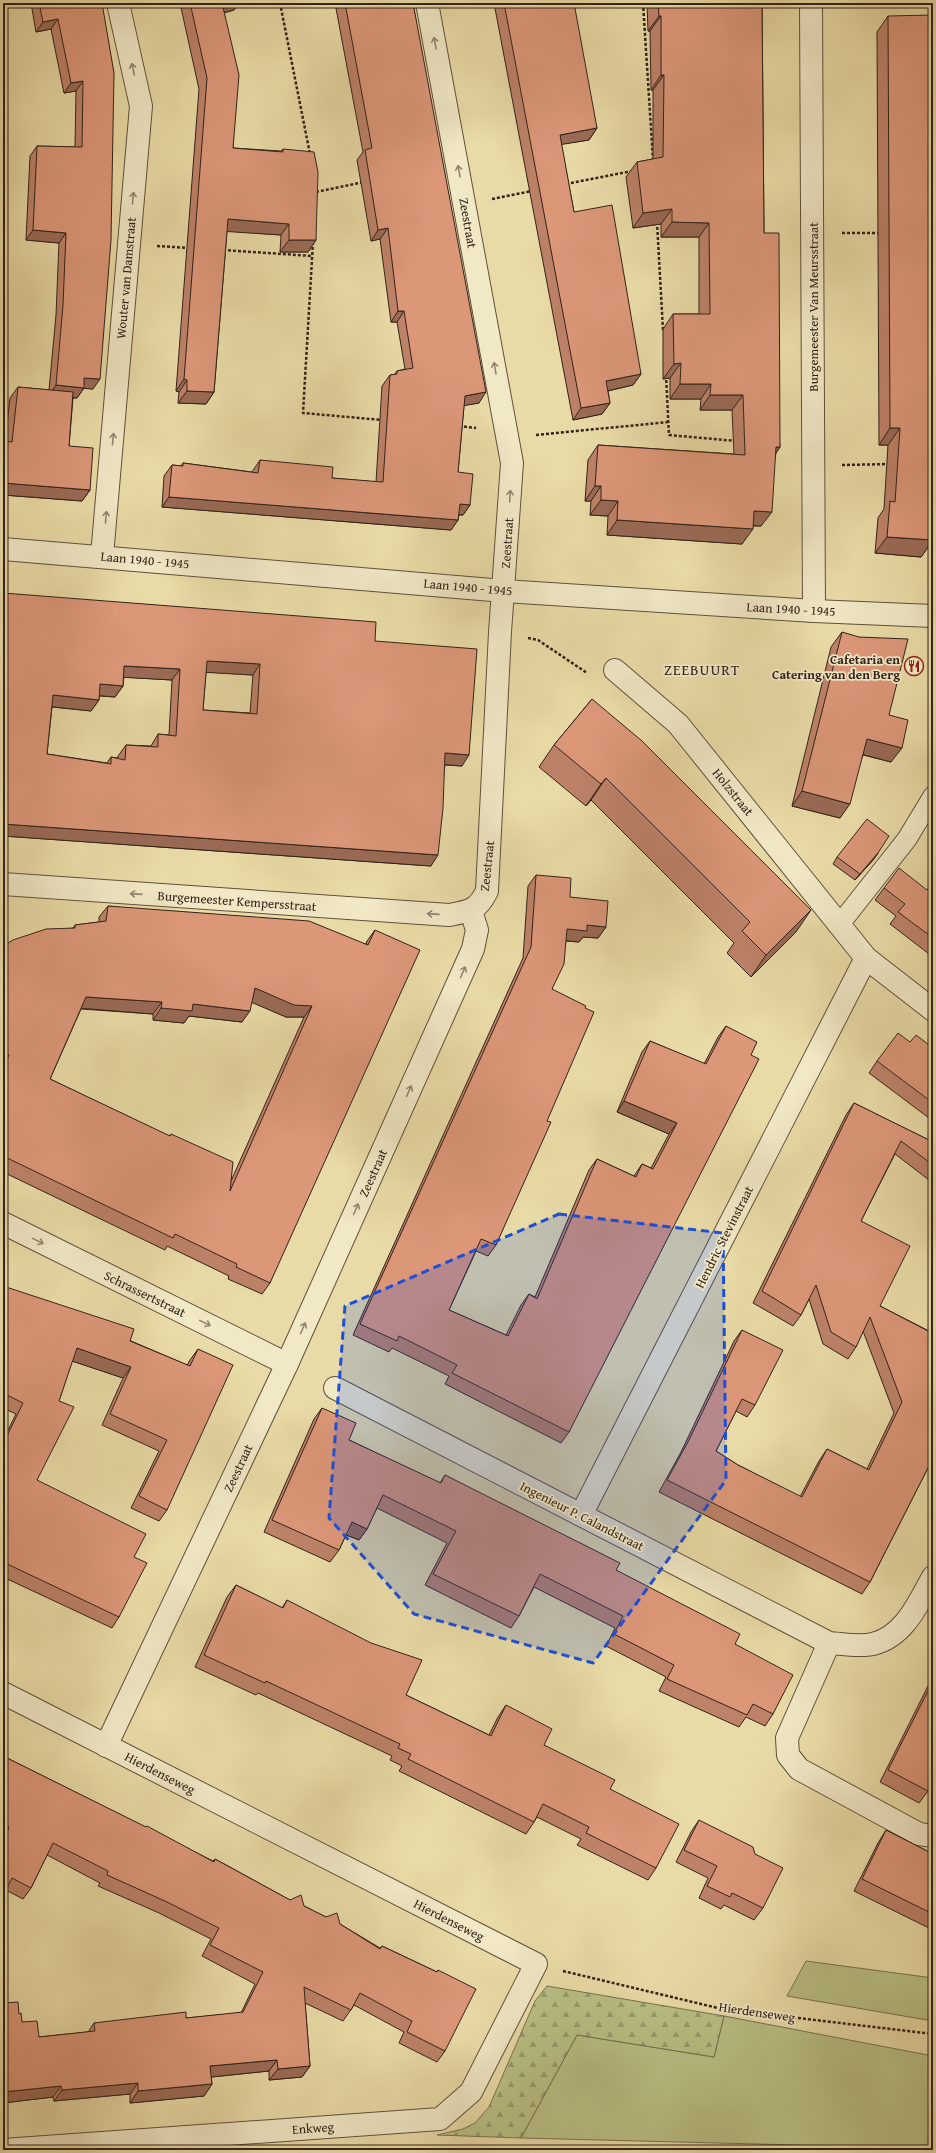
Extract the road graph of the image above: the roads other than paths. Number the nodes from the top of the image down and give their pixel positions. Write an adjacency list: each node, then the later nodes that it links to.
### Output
1 (118, 3): 5 (street, Wouter van Damstraat, one-way to 1)
2 (427, 3): 6 (street, Zeestraat, one-way to 2)
3 (811, 3): 7 (street, Burgemeester Van Meursstraat)
4 (3, 549): 5 (street, Laan 1940 - 1945)
5 (102, 556): 6 (street, Laan 1940 - 1945)
6 (504, 591): 7 (street, Laan 1940 - 1945); 12 (street, Zeestraat)
7 (814, 611): 8 (street, Laan 1940 - 1945)
8 (933, 616)
9 (615, 670): 13 (street, Holzstraat)
10 (933, 796): 13 (lane)
11 (3, 884): 12 (street, Burgemeester Kempersstraat, one-way to 11)
12 (471, 911): 17 (street, Zeestraat, one-way to 12)
13 (839, 925): 14 (street, Holzstraat)
14 (866, 958): 15 (street, Holzstraat); 19 (street, Hendric Stevinstraat)
15 (933, 1010)
16 (3, 1223): 17 (street, Schrassertstraat, one-way to 17)
17 (287, 1364): 23 (street, Zeestraat)
18 (335, 1388): 19 (street, Ingenieur P. Calandstraat)
19 (581, 1515): 21 (street, Ingenieur P. Calandstraat)
20 (933, 1577): 21 (street)
21 (830, 1643): 24 (street)
22 (3, 1693): 23 (street, Hierdenseweg)
23 (106, 1746): 25 (street, Hierdenseweg)
24 (933, 1836)
25 (536, 1964): 26 (street, Enkweg)
26 (3, 2150)

